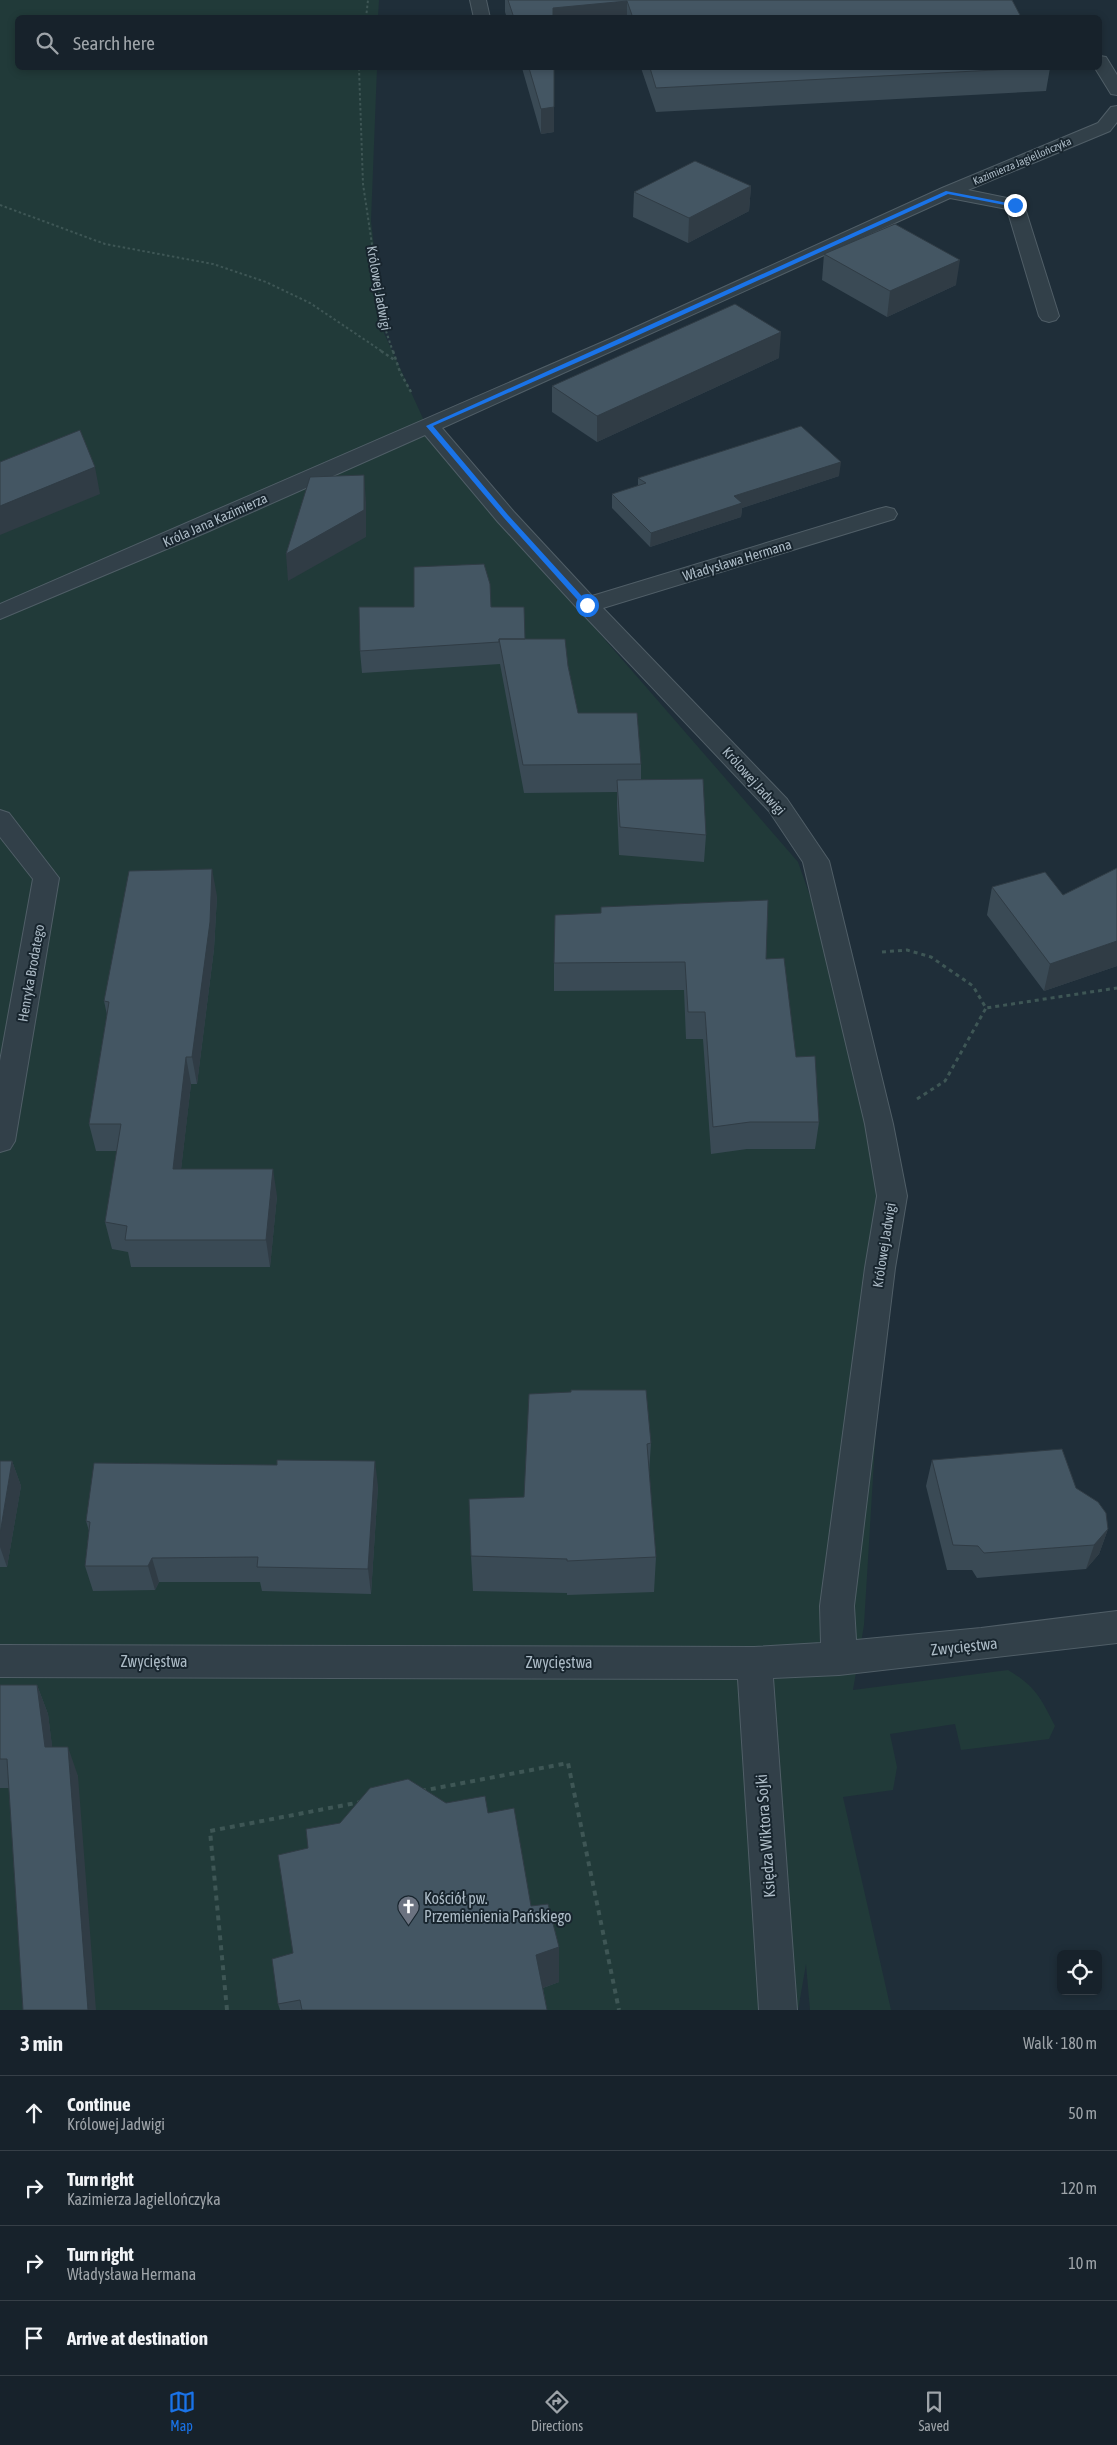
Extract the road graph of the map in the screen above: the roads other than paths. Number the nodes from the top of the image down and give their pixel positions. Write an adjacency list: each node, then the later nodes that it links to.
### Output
1 (478, 0): 2 (street)
2 (481, 15)
3 (1102, 65): 4 (street)
4 (1117, 90)
5 (1117, 111): 6 (street, Kazimierza Jagiellończyka)
6 (948, 192): 7 (street); 8 (street, Kazimierza Jagiellończyka)
7 (1049, 316)
8 (429, 426): 10 (street, Królowej Jadwigi); 11 (street, Króla Jana Kazimierza)
9 (886, 514): 10 (street, Władysława Hermana)
10 (587, 605): 15 (street, Królowej Jadwigi)
11 (0, 612)
12 (0, 819): 13 (street, Henryka Brodatego)
13 (0, 1142)
14 (1117, 1627): 15 (street, Zwycięstwa)
15 (839, 1659): 17 (street, Zwycięstwa)
16 (0, 1661): 17 (street, Zwycięstwa)
17 (754, 1663): 18 (street, Księdza Wiktora Sojki)
18 (778, 2010)

